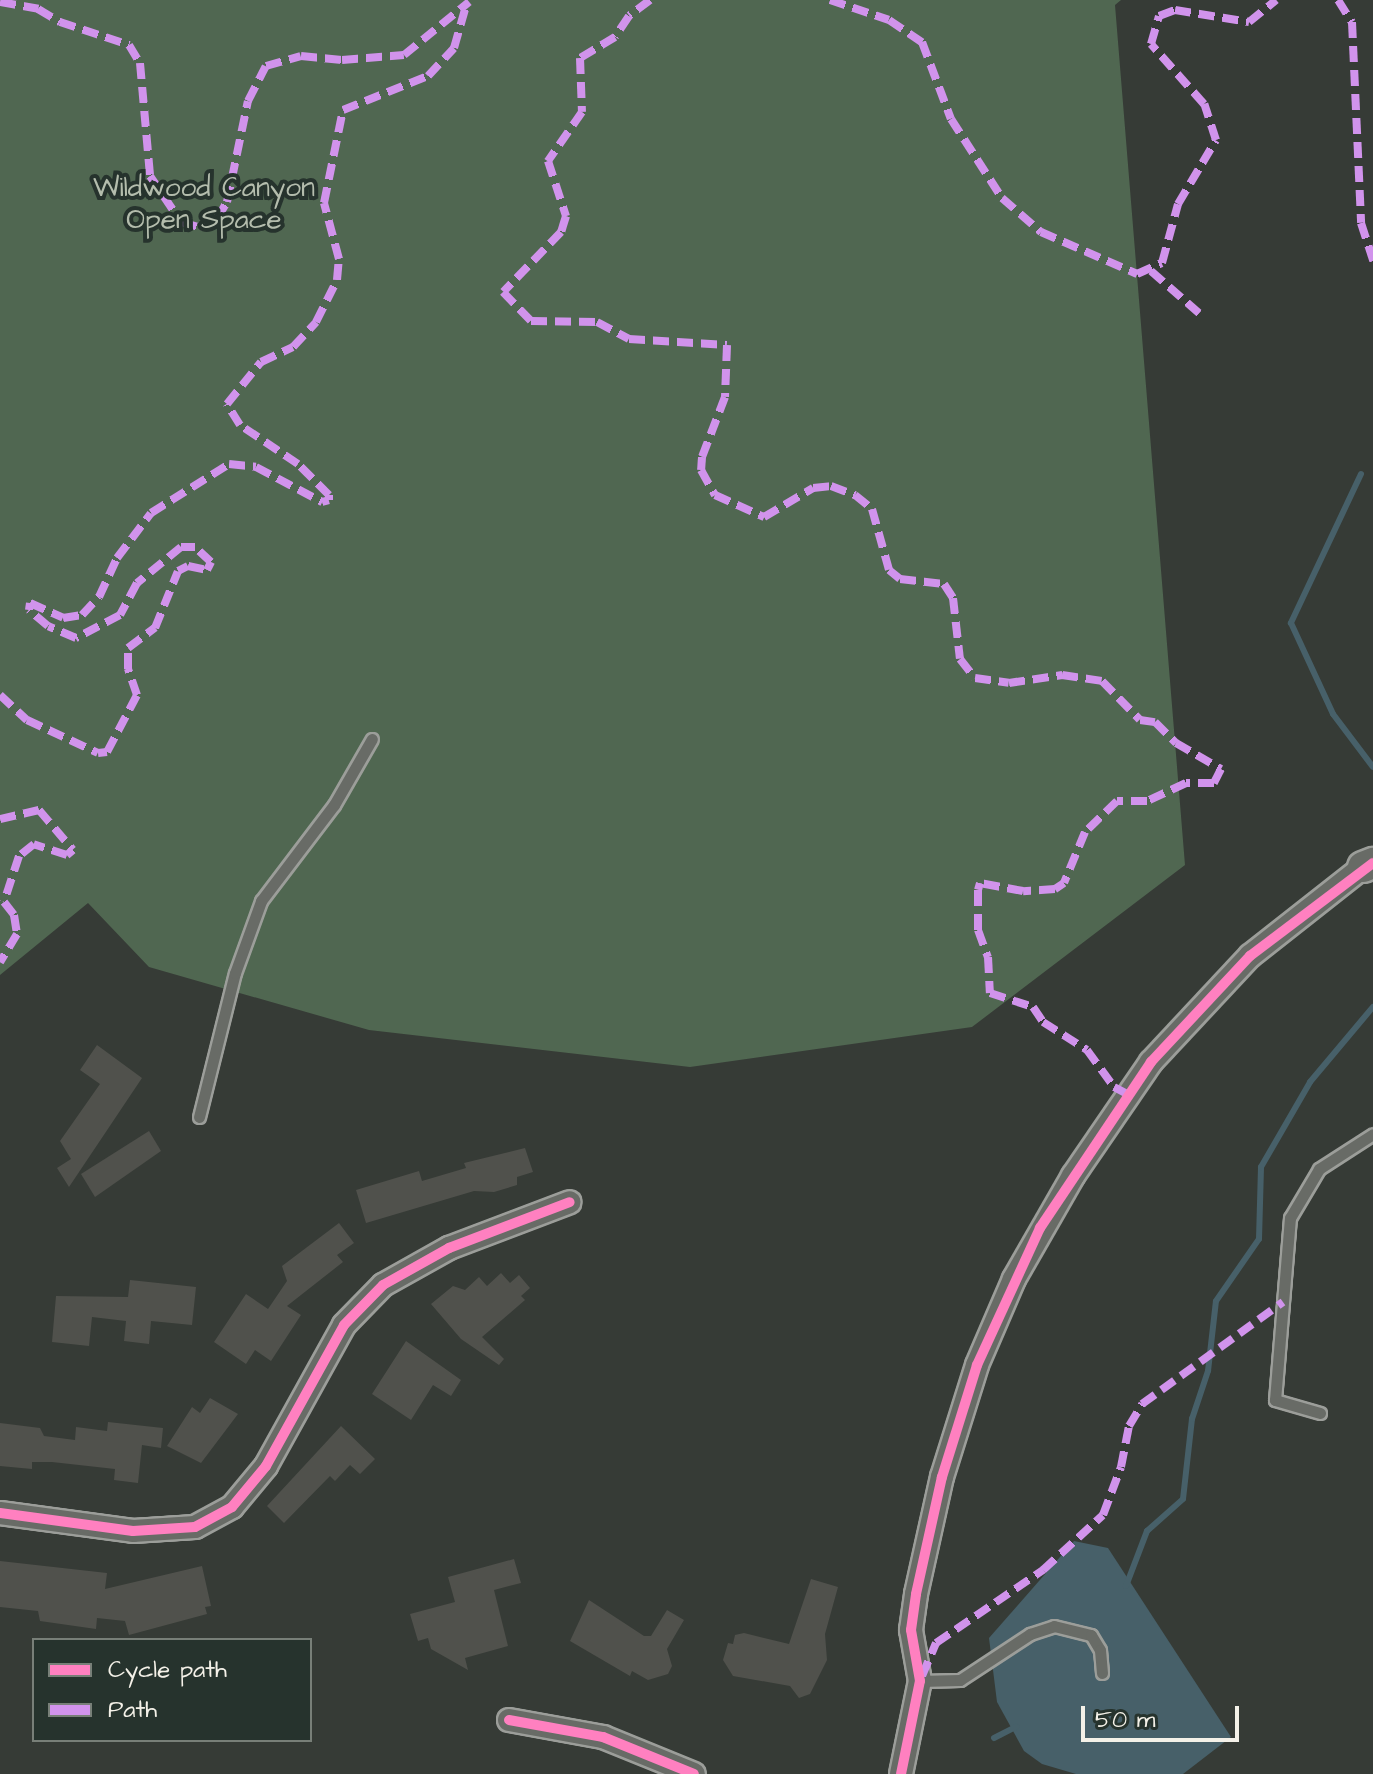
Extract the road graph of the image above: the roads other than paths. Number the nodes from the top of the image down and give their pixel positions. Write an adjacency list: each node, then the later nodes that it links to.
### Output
1 (372, 739): 3 (lane)
2 (1368, 865): 9 (street)
3 (199, 1117)
4 (1373, 1134): 6 (lane)
5 (570, 1202): 7 (street)
6 (1320, 1413)
7 (0, 1513)
8 (1102, 1673): 9 (lane)
9 (920, 1681): 12 (street)
10 (509, 1720): 11 (street)
11 (694, 1774)
12 (901, 1774)

